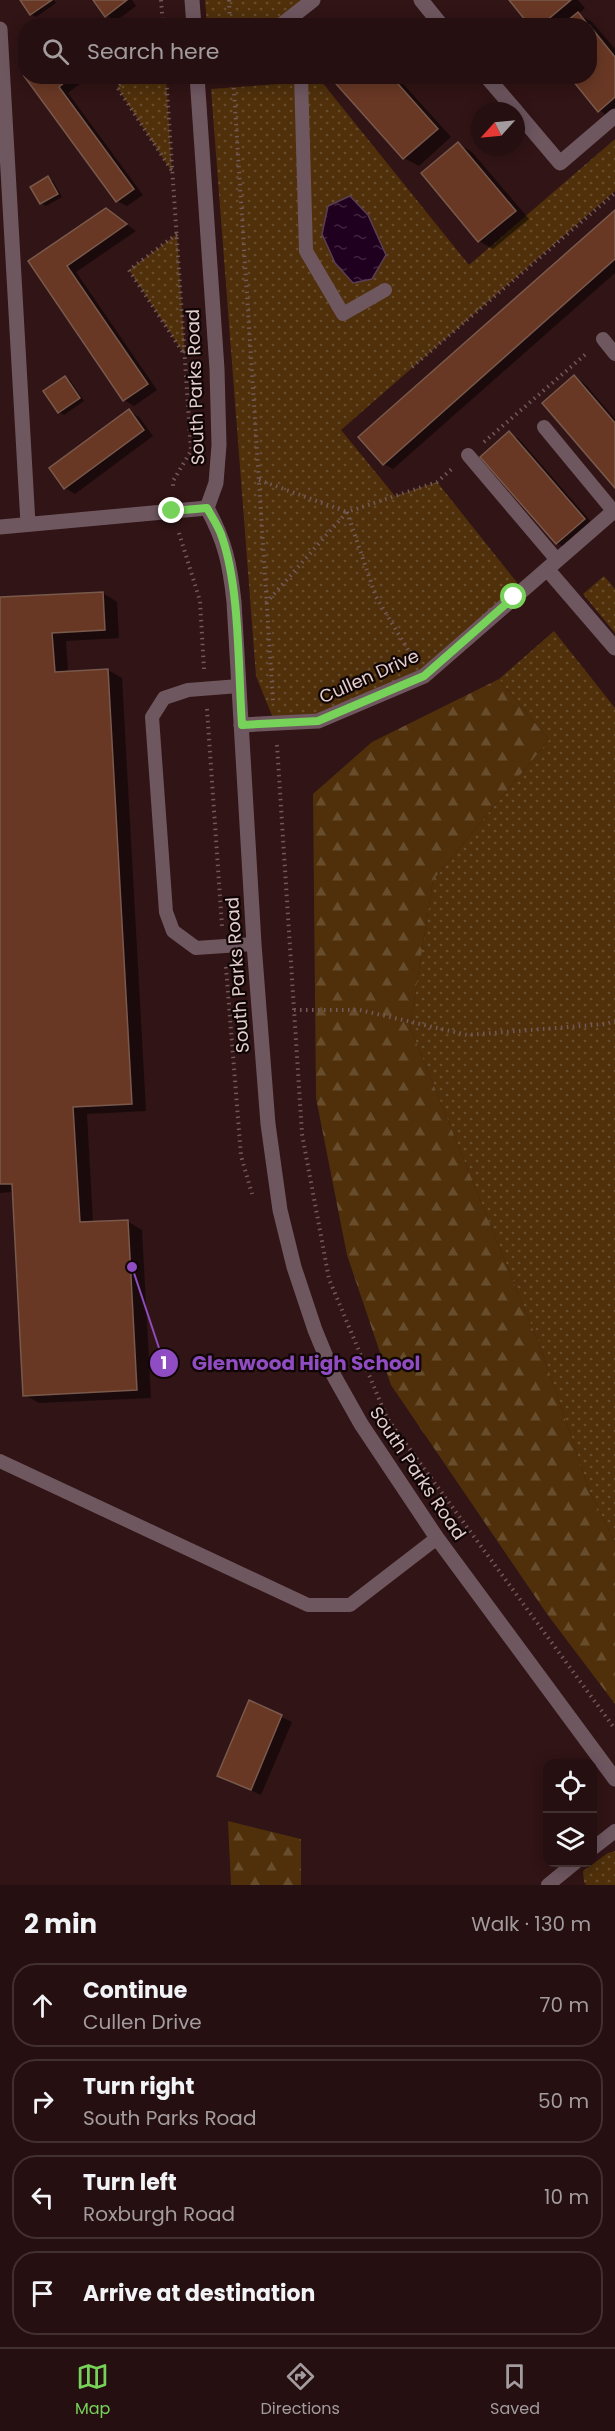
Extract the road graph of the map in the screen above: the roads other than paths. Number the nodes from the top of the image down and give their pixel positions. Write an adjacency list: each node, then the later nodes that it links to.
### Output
1 (192, 0): 4 (street)
2 (313, 0): 5 (street)
3 (421, 0): 6 (street)
4 (193, 18)
5 (294, 18)
6 (436, 18)
7 (0, 29): 21 (street)
8 (198, 84): 19 (street, South Parks Road)
9 (301, 84): 14 (lane)
10 (493, 84): 11 (street)
11 (508, 102)
12 (615, 116): 13 (street)
13 (525, 122)
14 (385, 290)
15 (603, 339): 16 (lane)
16 (615, 354)
17 (544, 427): 20 (lane)
18 (468, 455): 23 (lane)
19 (207, 508): 21 (street); 25 (street, South Parks Road)
20 (614, 511): 23 (street, Cullen Drive)
21 (28, 524): 22 (street)
22 (0, 527)
23 (552, 564): 24 (street); 26 (street, Cullen Drive)
24 (615, 648)
25 (239, 686): 26 (street, South Parks Road); 27 (lane)
26 (242, 725): 27 (street, South Parks Road)
27 (254, 944): 30 (street, South Parks Road)
28 (0, 1450): 29 (lane)
29 (0, 1461): 30 (lane)
30 (437, 1538): 31 (street, South Parks Road)
31 (615, 1779)
32 (615, 1831): 33 (lane)
33 (597, 1845)
34 (571, 1867): 35 (lane)
35 (552, 1884)

